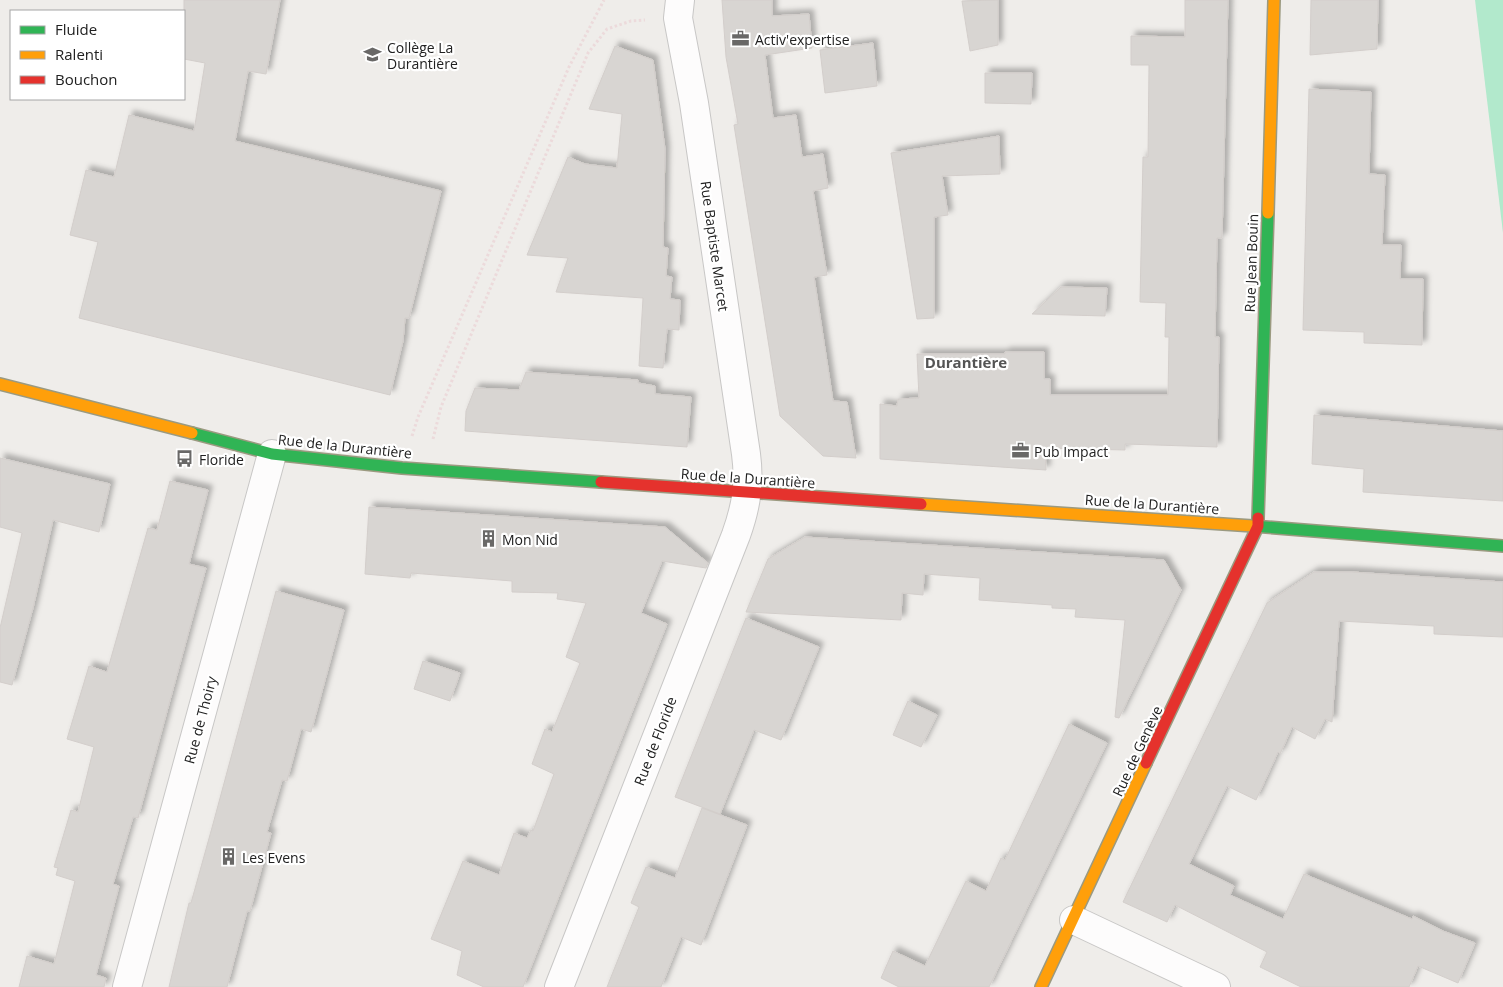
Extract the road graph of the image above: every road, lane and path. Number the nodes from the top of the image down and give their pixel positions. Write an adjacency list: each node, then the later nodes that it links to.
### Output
1 (604, 0): 6 (path)
2 (1274, 0): 9 (street, Rue Jean Bouin)
3 (679, 9): 7 (path); 8 (street, Rue Baptiste Marcet)
4 (0, 384): 5 (street, Rue de la Durantière)
5 (272, 454): 6 (street, Rue de la Durantière); 12 (street, Rue de Thoiry)
6 (402, 468): 7 (street, Rue de la Durantière)
7 (425, 470): 8 (street, Rue de la Durantière)
8 (747, 493): 9 (street, Rue de la Durantière); 13 (street, Rue de Floride)
9 (1258, 526): 10 (street, Rue de la Durantière); 11 (street, Rue de Genève)
10 (1503, 546)
11 (1074, 920): 14 (street, Rue de Genève); 15 (street)
12 (127, 987)
13 (559, 987)
14 (1041, 987)
15 (1216, 987)

